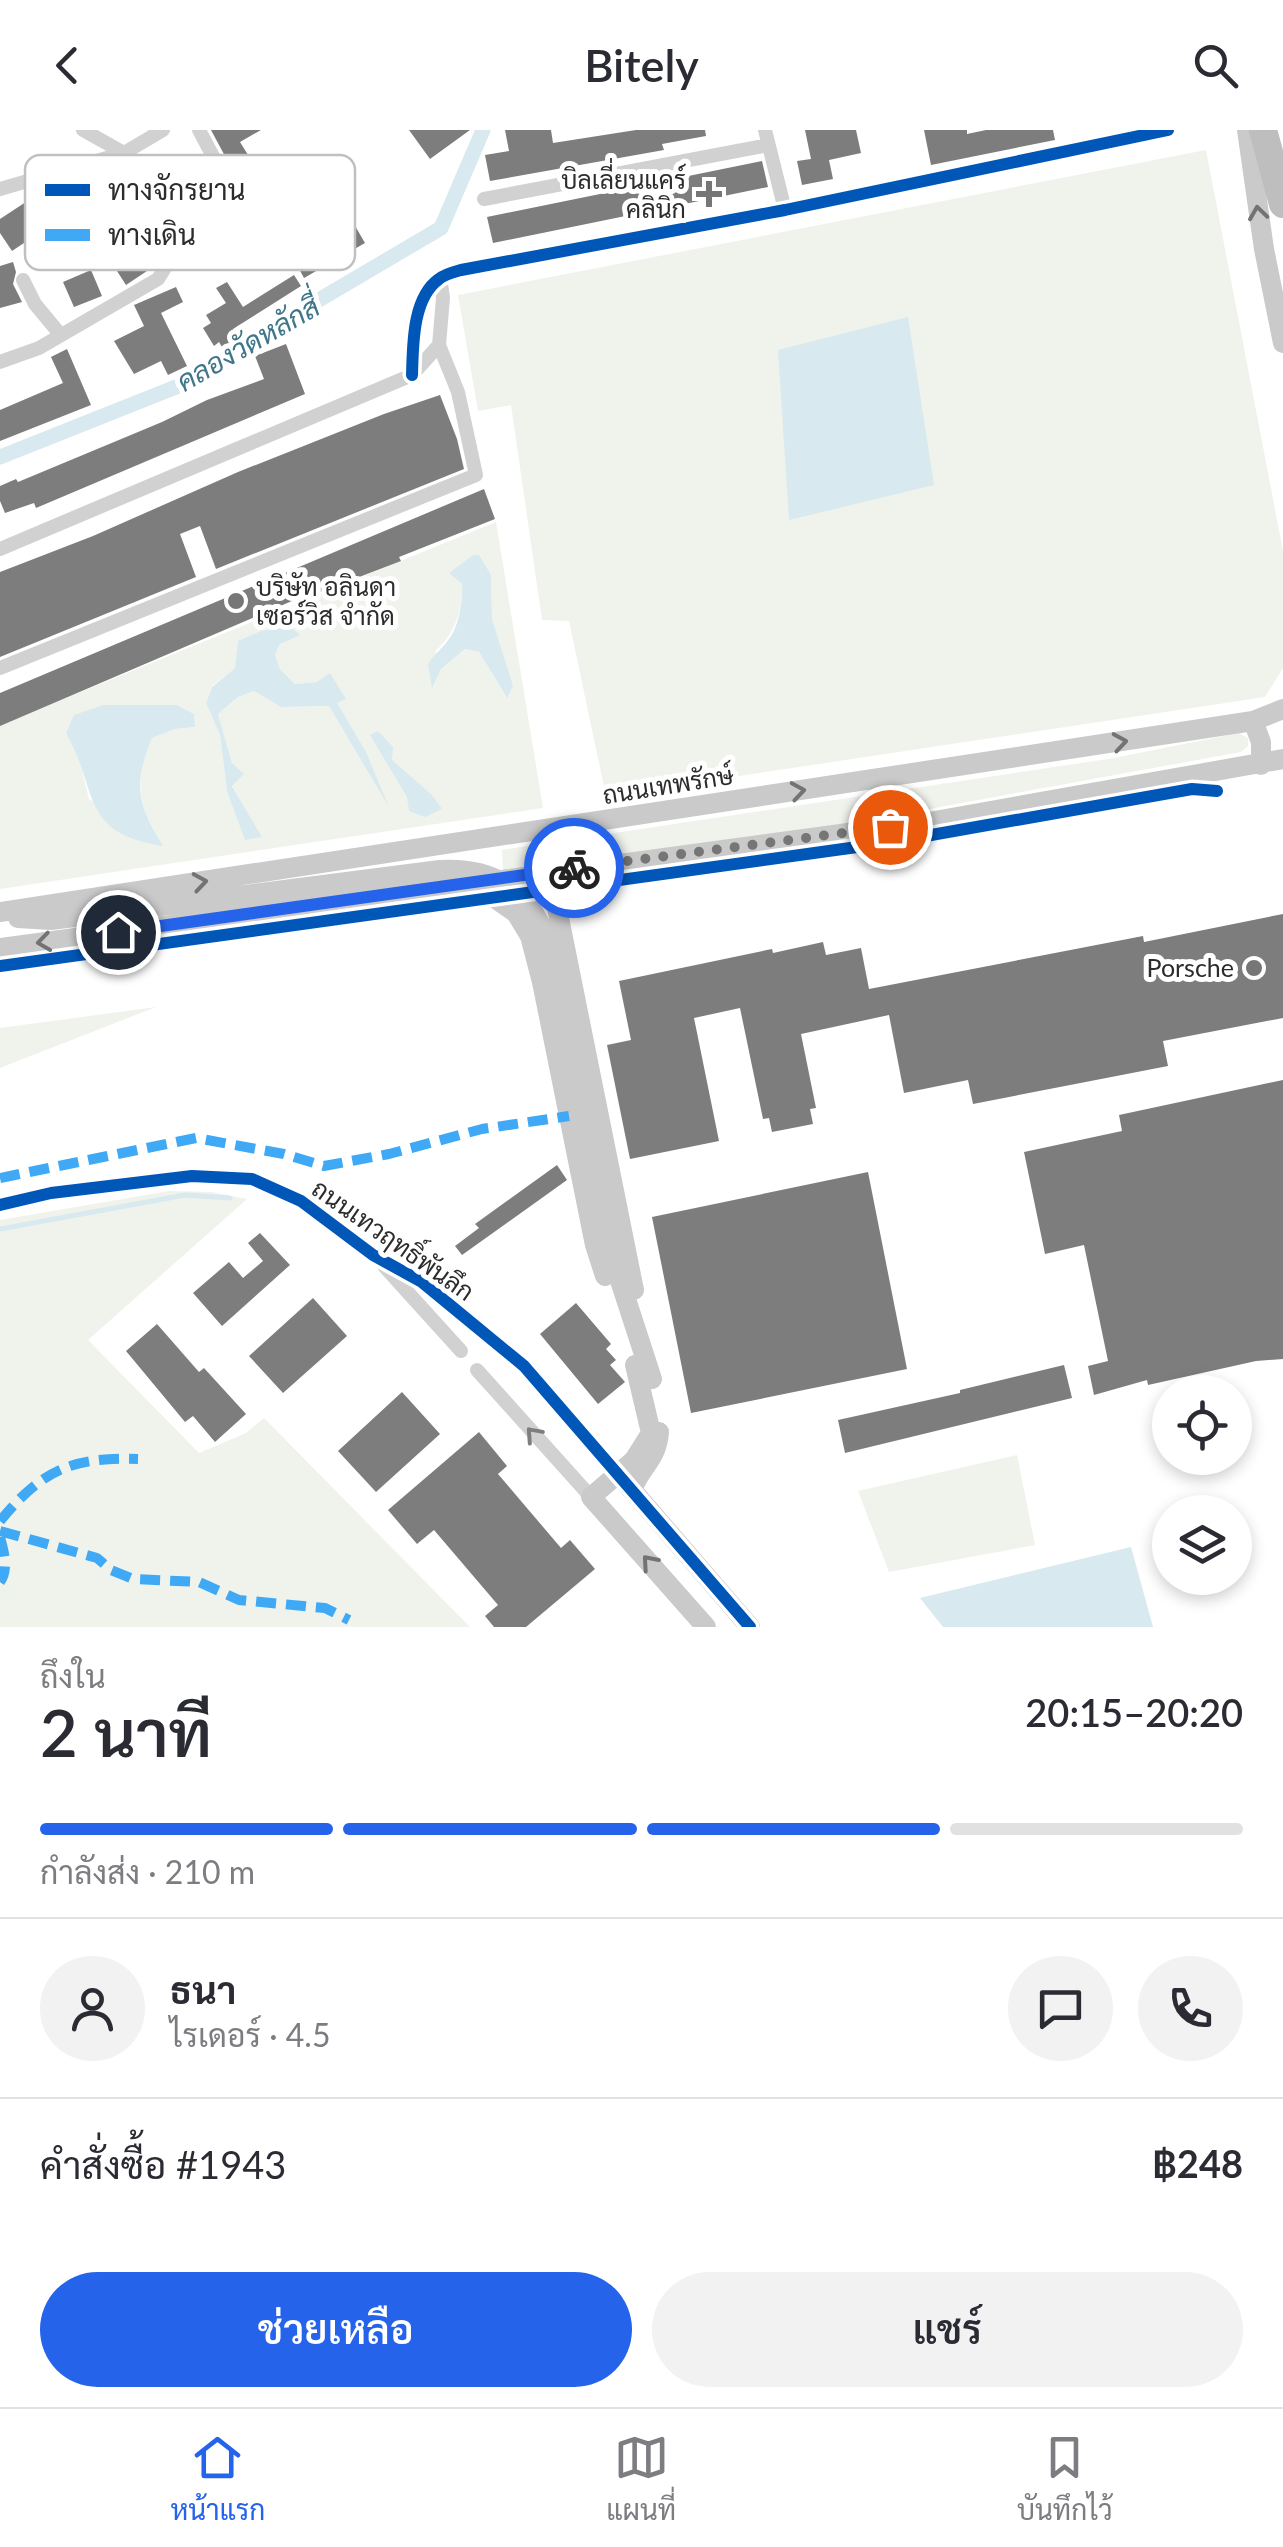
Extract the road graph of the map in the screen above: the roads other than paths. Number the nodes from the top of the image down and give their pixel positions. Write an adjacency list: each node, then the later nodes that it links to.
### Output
1 (83, 130): 8 (street)
2 (163, 130): 8 (street)
3 (199, 130): 10 (street)
4 (1168, 130): 15 (street)
5 (1247, 130): 20 (main road, one-way to 5)
6 (1263, 130): 14 (highway)
7 (766, 138): 13 (street); 15 (street)
8 (124, 154): 9 (street)
9 (121, 155)
10 (212, 155)
11 (25, 183): 12 (street)
12 (0, 190)
13 (484, 199)
14 (1283, 204)
15 (785, 210): 17 (street)
16 (164, 270): 19 (street)
17 (440, 277): 21 (street); 23 (street)
18 (23, 280): 19 (street)
19 (60, 333): 22 (street)
20 (1283, 343)
21 (439, 346): 23 (street); 25 (street)
22 (0, 362)
23 (412, 375): 24 (street)
24 (0, 549)
25 (0, 668)
26 (1283, 709): 27 (main road, ถนนเทพรักษ์)
27 (1252, 721): 29 (main road); 32 (main road, ถนนเทพรักษ์, one-way to 27)
28 (1283, 760): 29 (main road)
29 (1261, 765): 30 (main road)
30 (559, 870): 31 (main road); 33 (main road)
31 (473, 882): 34 (main road); 35 (main road, one-way to 35)
32 (0, 915): 40 (main road)
33 (560, 923): 34 (main road); 40 (main road)
34 (530, 936): 41 (main road)
35 (0, 948)
36 (0, 1205): 37 (street, ถนนเทวฤทธิ์พันลึก)
37 (373, 1254): 38 (street, ถนนเทวฤทธิ์พันลึก); 41 (street, ถนนเทวฤทธิ์พันลึก)
38 (461, 1351)
39 (476, 1370): 42 (street, one-way to 39)
40 (652, 1379): 41 (main road)
41 (625, 1482): 42 (main road); 44 (main road, ถนนเทวฤทธิ์พันลึก)
42 (590, 1498): 43 (main road, one-way to 42)
43 (706, 1627)
44 (750, 1627)

